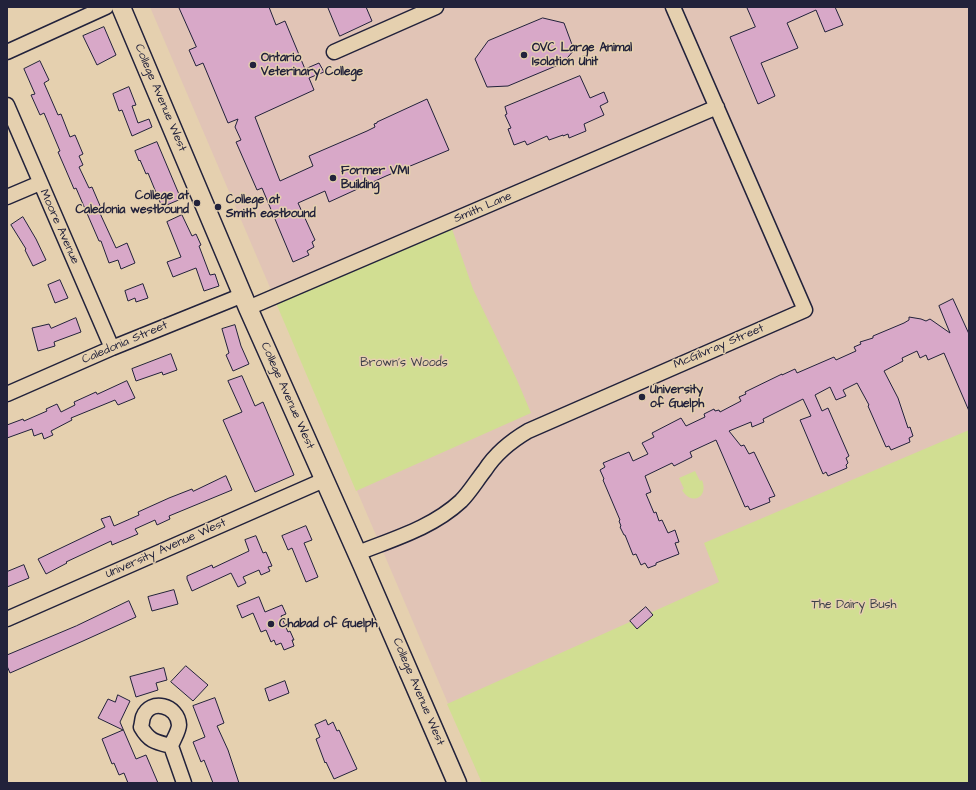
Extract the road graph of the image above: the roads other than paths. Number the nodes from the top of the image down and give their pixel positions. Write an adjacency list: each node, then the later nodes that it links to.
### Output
1 (106, 7): 5 (street)
2 (121, 7): 11 (main road, College Avenue West)
3 (436, 7): 6 (street)
4 (673, 7): 8 (street, McGilvray Street)
5 (7, 52)
6 (334, 52)
7 (7, 105): 9 (street, Moore Avenue)
8 (717, 107): 11 (street, Smith Lane); 15 (street, McGilvray Street)
9 (40, 183): 10 (street); 12 (street, Moore Avenue)
10 (7, 197)
11 (246, 302): 12 (street, Caledonia Street); 14 (main road, College Avenue West)
12 (112, 348): 13 (street, Caledonia Street)
13 (7, 394)
14 (324, 480): 15 (main road, College Avenue West); 16 (street, University Avenue West)
15 (358, 553): 19 (main road, College Avenue West)
16 (7, 619)
17 (170, 746): 18 (street)
18 (184, 783)
19 (457, 783)

